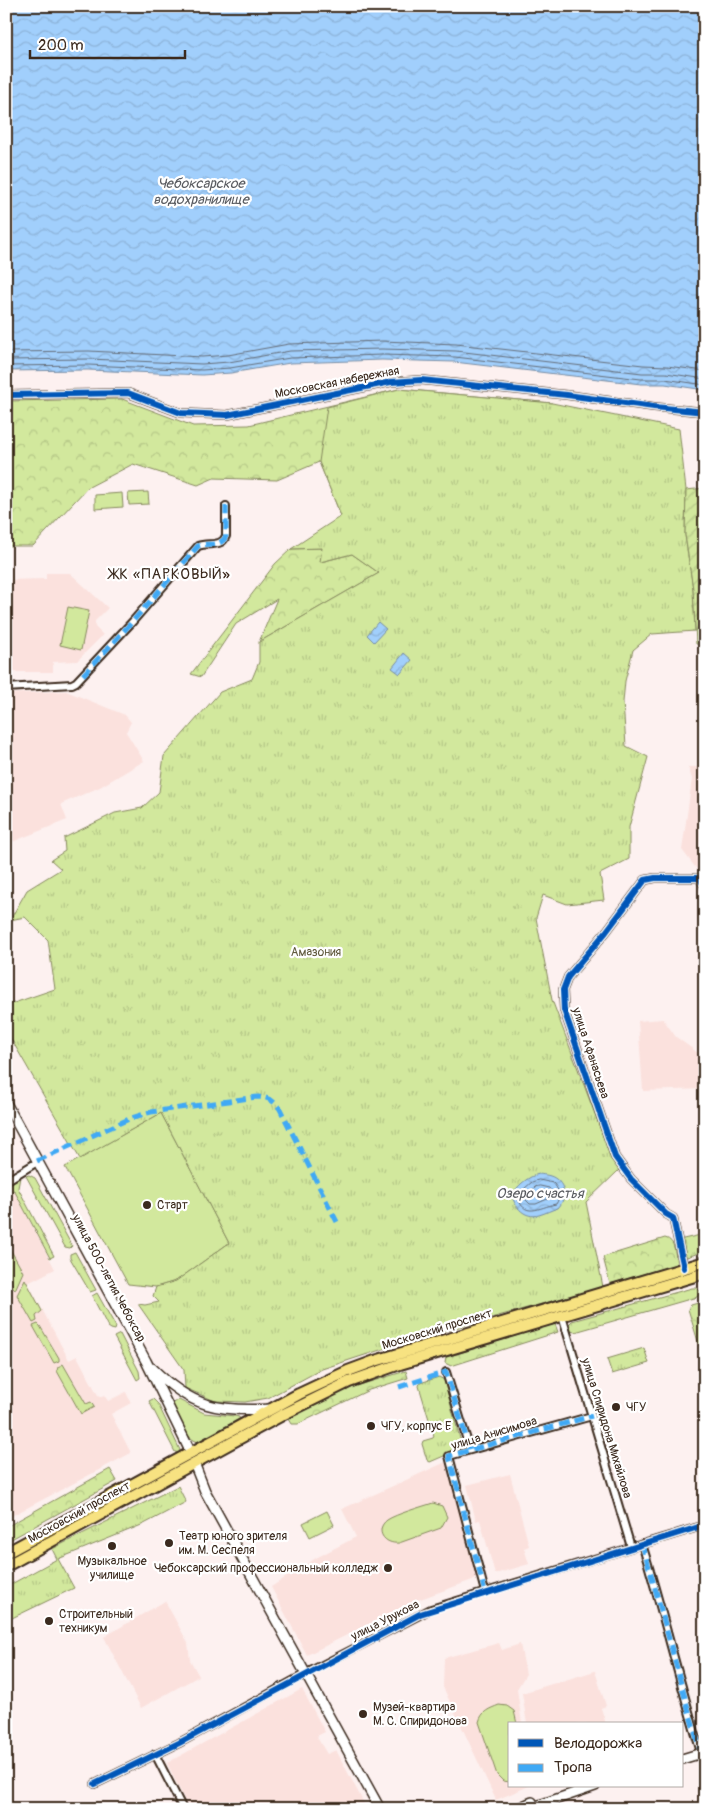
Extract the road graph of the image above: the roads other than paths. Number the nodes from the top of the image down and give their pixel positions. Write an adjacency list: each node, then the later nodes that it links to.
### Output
1 (6, 394): 2 (street, Московская набережная)
2 (705, 412)
3 (226, 506): 4 (street)
4 (6, 688)
5 (705, 886): 12 (street, улица Афанасьева)
6 (6, 1103): 8 (main road)
7 (6, 1113): 8 (main road, улица 500-летия Чебоксар)
8 (36, 1162): 9 (street); 10 (main road, улица 500-летия Чебоксар)
9 (6, 1182)
10 (81, 1246): 17 (main road, улица 500-летия Чебоксар); 22 (main road, улица 500-летия Чебоксар)
11 (705, 1262): 12 (main road, Московский проспект)
12 (684, 1268): 15 (main road, Московский проспект)
13 (705, 1273): 14 (main road, Московский проспект)
14 (562, 1316): 16 (main road, Московский проспект); 20 (street, улица Спиридона Михайлова)
15 (448, 1339): 16 (main road); 19 (main road, Московский проспект)
16 (451, 1349): 22 (main road, Московский проспект)
17 (146, 1361): 19 (main road); 22 (main road, улица 500-летия Чебоксар)
18 (446, 1372): 21 (street)
19 (272, 1409): 22 (main road, Московский проспект)
20 (592, 1416): 21 (street, улица Анисимова); 25 (street, улица Спиридона Михайлова)
21 (470, 1450): 28 (street, улица Анисимова)
22 (190, 1460): 26 (main road, Московский проспект); 27 (main road, Московский проспект); 29 (main road, улица 500-летия Чебоксар)
23 (705, 1525): 24 (street, улица Урукова)
24 (642, 1544): 25 (street, улица Урукова); 30 (street)
25 (632, 1548): 28 (street, улица Урукова)
26 (6, 1553)
27 (6, 1566)
28 (484, 1592): 29 (street, улица Урукова)
29 (304, 1675): 31 (street, улица Урукова); 37 (main road, улица 500-летия Чебоксар)
30 (703, 1751): 32 (main road); 33 (main road)
31 (155, 1754): 34 (street, улица Урукова); 40 (street)
32 (684, 1755)
33 (684, 1758)
34 (95, 1784)
35 (575, 1788): 38 (main road)
36 (588, 1788): 38 (main road)
37 (372, 1799): 41 (main road, улица 500-летия Чебоксар); 42 (main road, улица 500-летия Чебоксар)
38 (548, 1799): 39 (main road)
39 (522, 1808)
40 (182, 1809)
41 (375, 1809)
42 (380, 1809)

